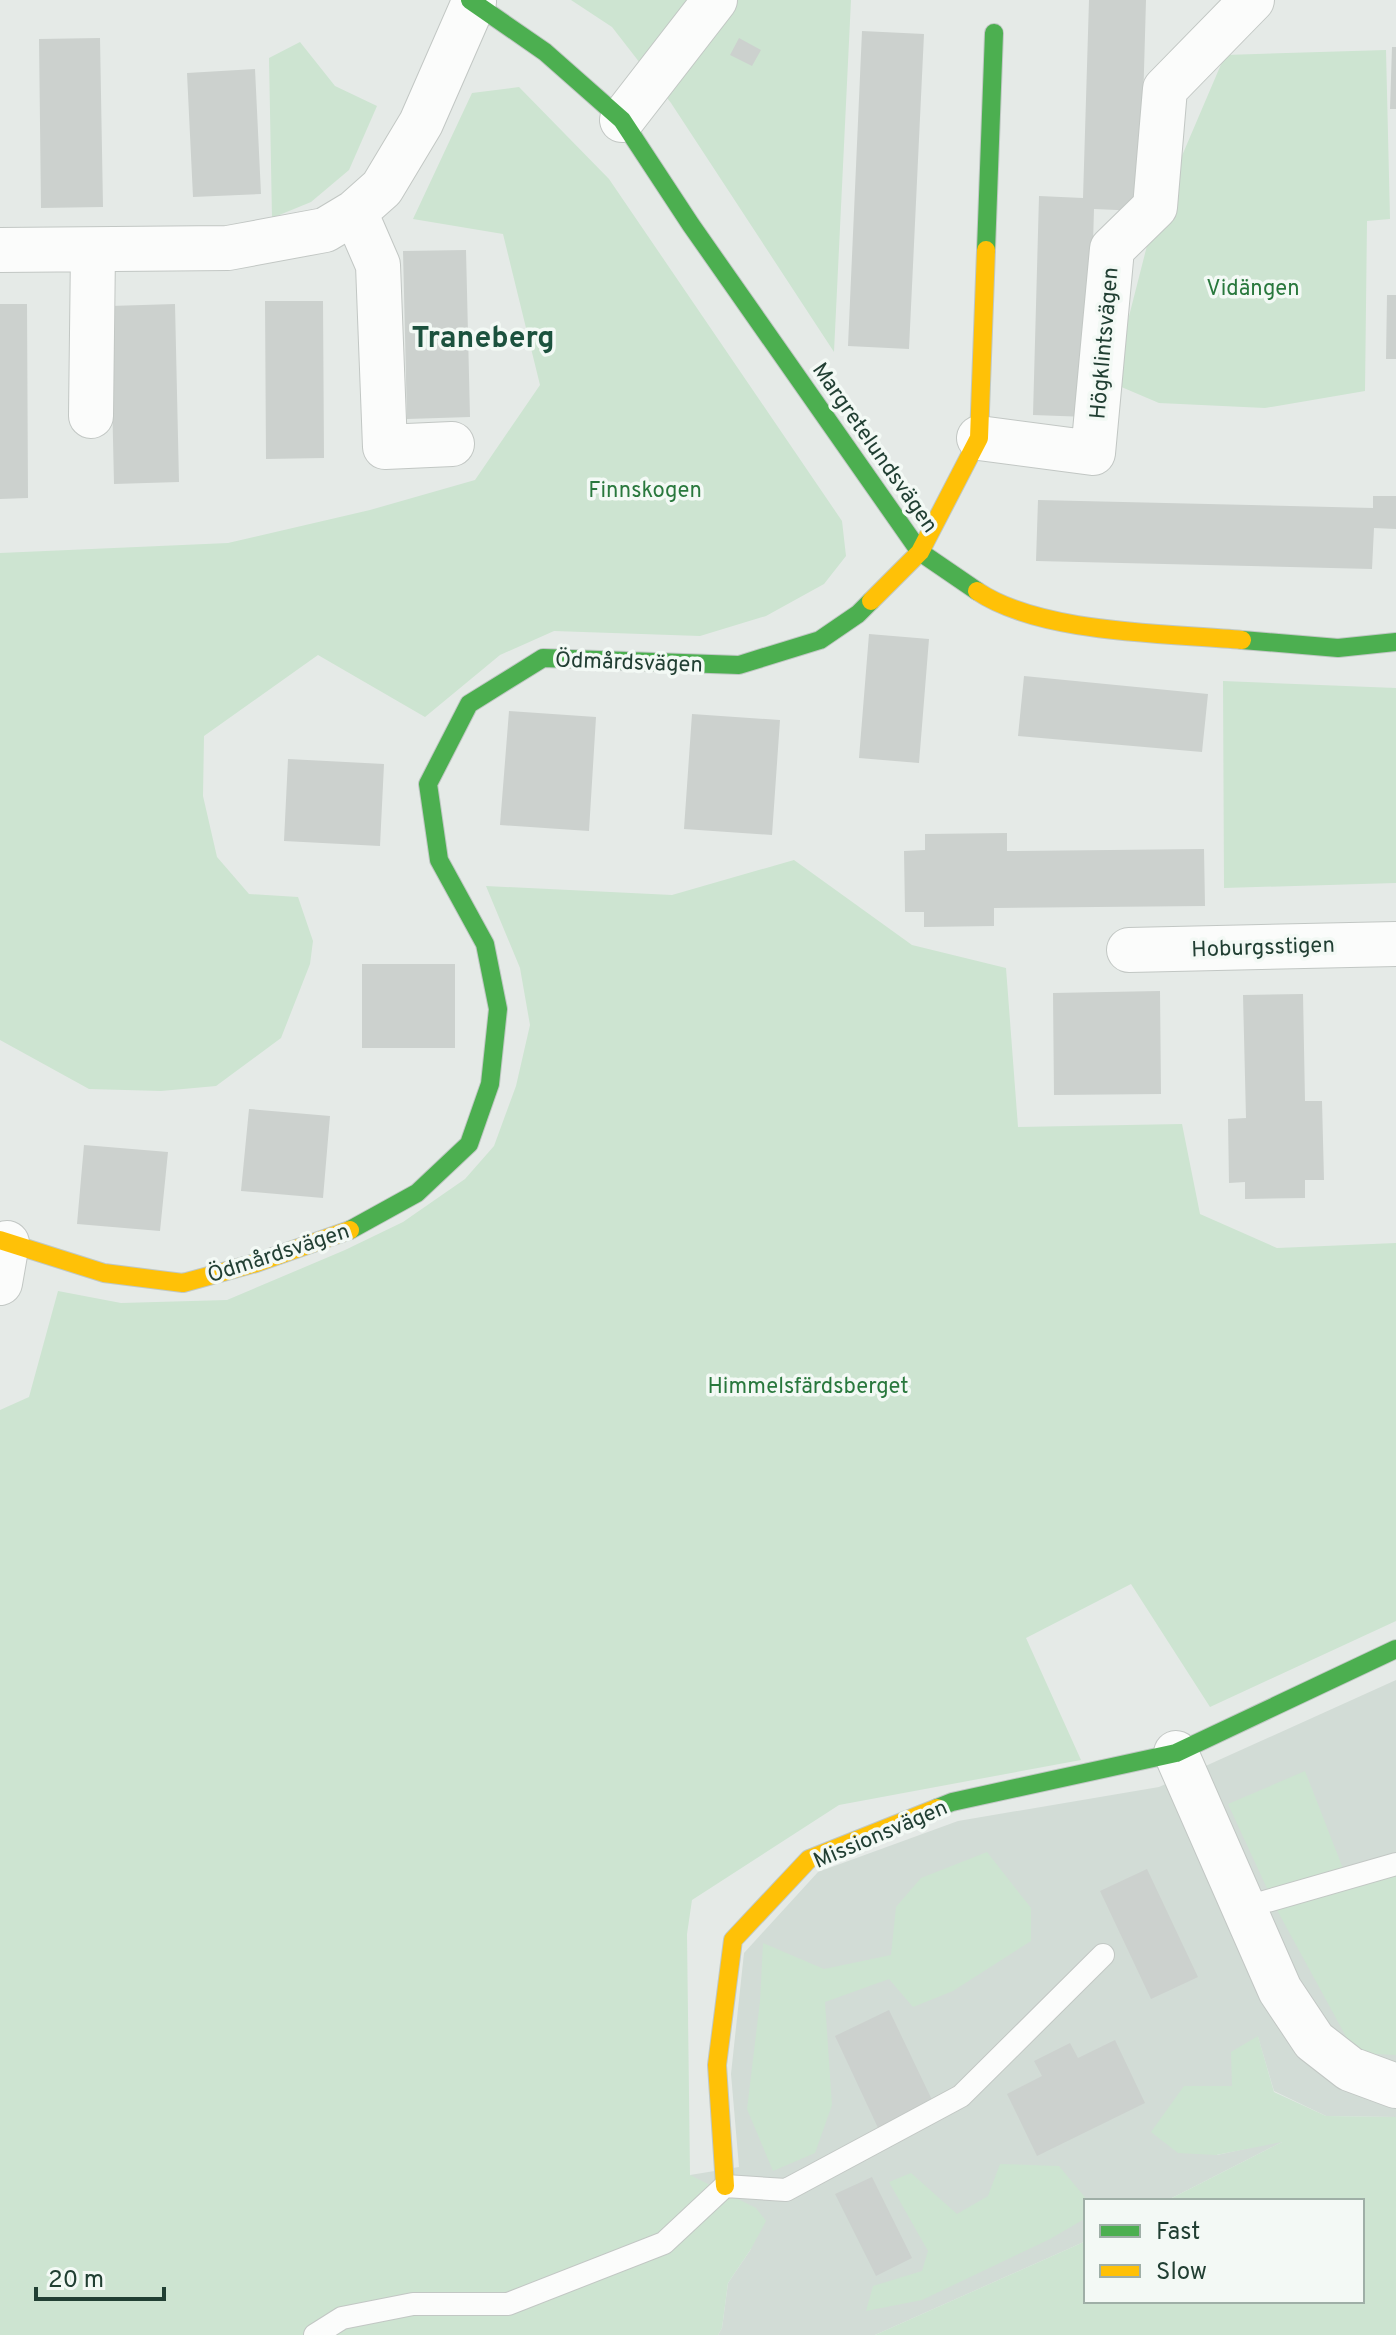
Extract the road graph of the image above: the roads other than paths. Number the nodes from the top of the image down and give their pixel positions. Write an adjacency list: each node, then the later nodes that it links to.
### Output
1 (715, 0): 5 (street)
2 (1252, 0): 10 (street, Högklintsvägen)
3 (472, 1): 5 (street, Margretelundsvägen); 6 (street)
4 (994, 33): 10 (street)
5 (622, 120): 12 (street, Margretelundsvägen)
6 (355, 212): 8 (street); 11 (street)
7 (0, 250): 8 (street)
8 (93, 250): 9 (street)
9 (91, 416)
10 (979, 438): 12 (street)
11 (452, 444)
12 (920, 552): 13 (street, Margretelundsvägen); 16 (street, Ödmårdsvägen)
13 (1396, 642)
14 (1396, 944): 15 (street, Hoburgsstigen)
15 (1129, 950)
16 (2, 1255)
17 (1396, 1649): 18 (street, Missionsvägen)
18 (1176, 1753): 20 (street); 23 (street, Missionsvägen)
19 (1396, 1864): 20 (lane)
20 (1243, 1908): 22 (street)
21 (1103, 1955): 23 (lane)
22 (1396, 2086)
23 (725, 2186): 24 (lane)
24 (315, 2335)

